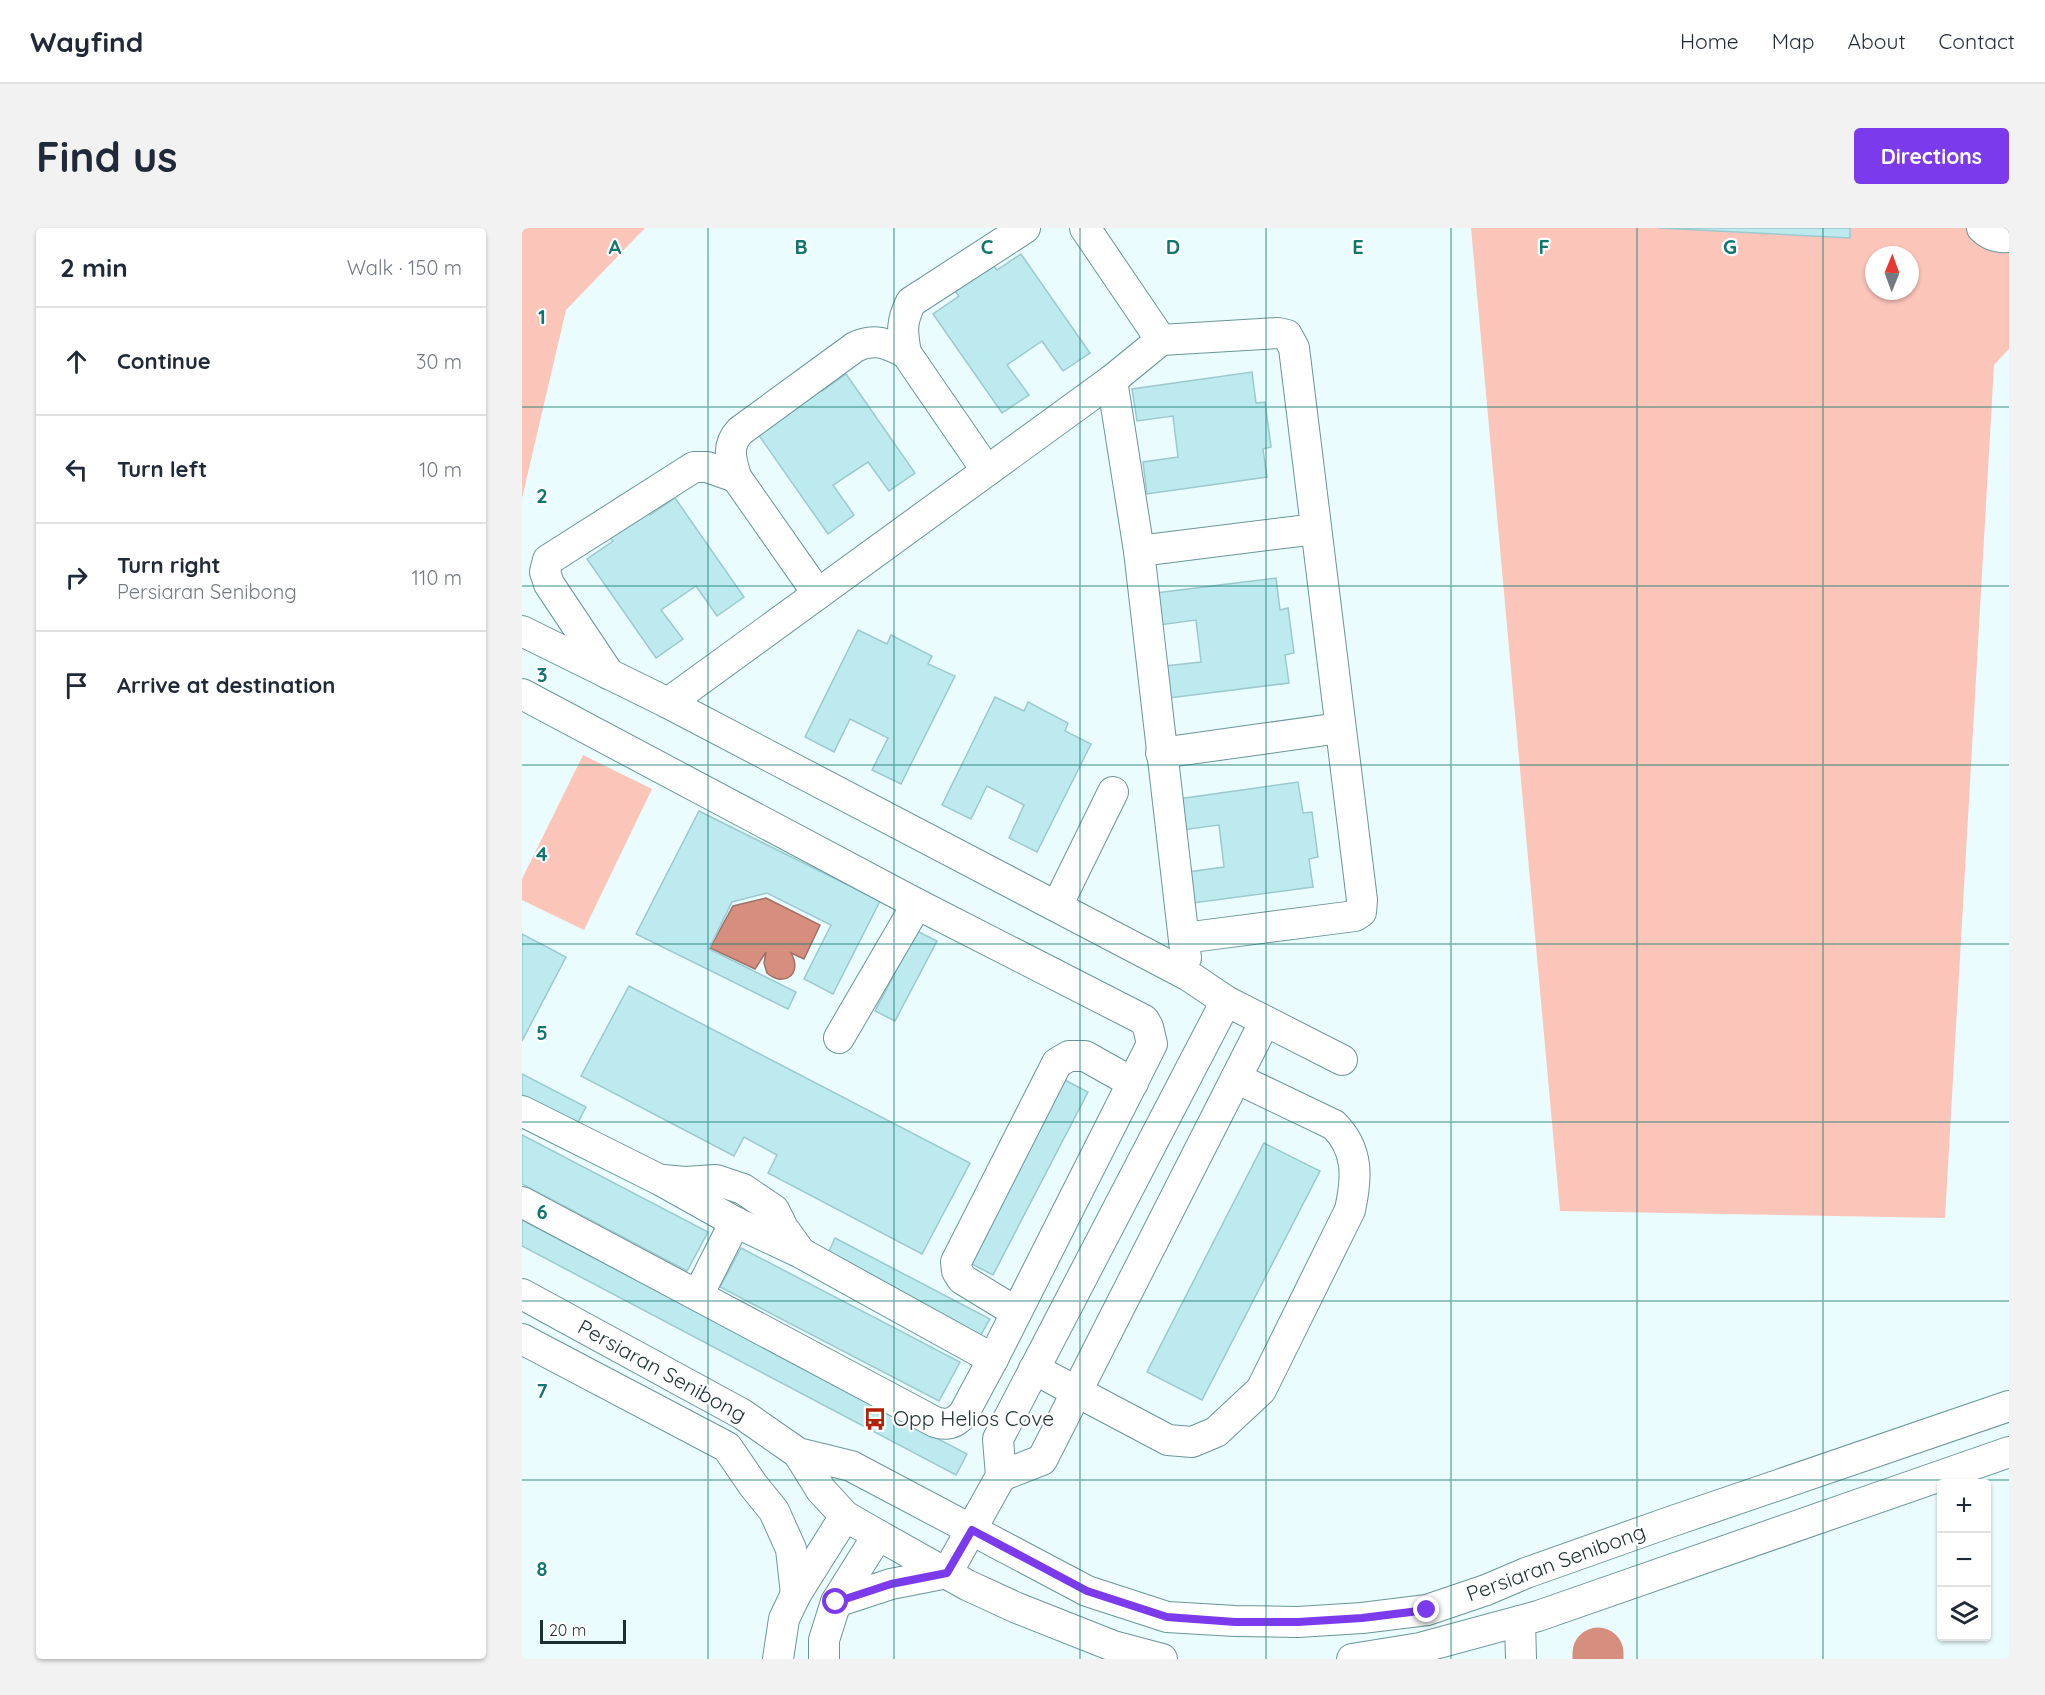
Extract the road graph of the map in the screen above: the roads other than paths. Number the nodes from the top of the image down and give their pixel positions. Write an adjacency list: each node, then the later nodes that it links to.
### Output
1 (1025, 228): 6 (street)
2 (1085, 228): 5 (street)
3 (1982, 228): 4 (street)
4 (2009, 237)
5 (1161, 340): 7 (street); 10 (street)
6 (906, 353): 8 (street); 9 (street)
7 (1112, 380): 8 (street); 11 (street)
8 (987, 471): 12 (street)
9 (736, 477): 12 (street); 14 (street)
10 (1316, 529): 11 (street); 17 (street)
11 (1139, 551): 18 (street)
12 (818, 594): 16 (street)
13 (522, 631): 14 (street)
14 (609, 674): 16 (street)
15 (522, 694): 20 (street)
16 (668, 703): 21 (street)
17 (1340, 728): 18 (street); 22 (street)
18 (1161, 753): 22 (street)
19 (1113, 792): 21 (street)
20 (917, 903): 26 (street); 29 (street)
21 (1057, 906): 23 (street)
22 (1184, 938): 23 (street)
23 (1188, 976): 24 (street)
24 (1226, 1001): 25 (street); 40 (street)
25 (1265, 1021): 27 (street); 28 (street)
26 (839, 1038)
27 (1342, 1060)
28 (1236, 1078): 41 (street); 41 (street)
29 (1133, 1083): 37 (street); 37 (street)
30 (522, 1111): 31 (street)
31 (660, 1180): 33 (street); 34 (street)
32 (522, 1202): 36 (street)
33 (735, 1222): 34 (street); 36 (street)
34 (801, 1253): 39 (street)
35 (522, 1294): 43 (street, Persiaran Senibong)
36 (698, 1295): 39 (street)
37 (1016, 1312): 39 (street)
38 (522, 1340): 44 (street, Persiaran Senibong)
39 (993, 1359)
40 (1034, 1369): 41 (street); 47 (street)
41 (1077, 1392): 47 (street)
42 (2009, 1406): 49 (street, Persiaran Senibong)
43 (742, 1414): 44 (street); 46 (street, Persiaran Senibong)
44 (727, 1447): 52 (street)
45 (2009, 1452): 54 (street, Persiaran Senibong)
46 (798, 1453): 48 (street, Persiaran Senibong); 49 (street, Persiaran Senibong)
47 (1001, 1476): 49 (street)
48 (845, 1516): 50 (street, Persiaran Senibong); 52 (street)
49 (972, 1530): 51 (street)
50 (878, 1535): 51 (street, Persiaran Senibong); 53 (street)
51 (947, 1573): 53 (street); 57 (street, Persiaran Senibong)
52 (796, 1594): 55 (street)
53 (836, 1602): 56 (street)
54 (1529, 1618): 58 (street, Persiaran Senibong); 59 (street)
55 (778, 1659)
56 (824, 1659)
57 (1162, 1659)
58 (1352, 1659)
59 (1521, 1659)

